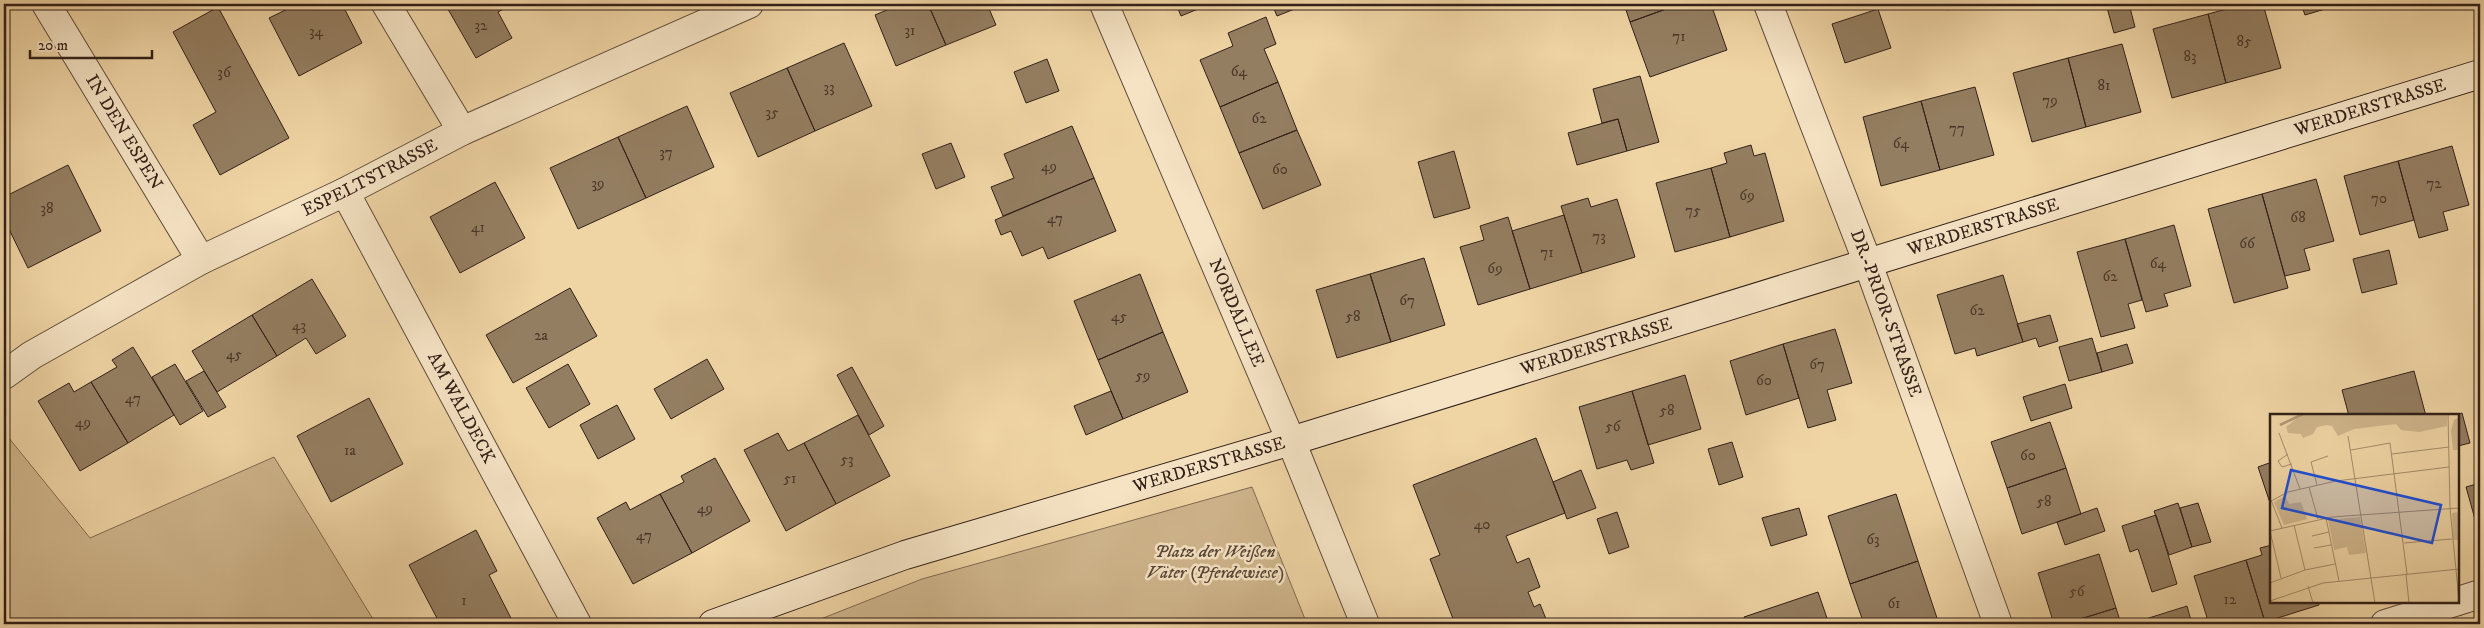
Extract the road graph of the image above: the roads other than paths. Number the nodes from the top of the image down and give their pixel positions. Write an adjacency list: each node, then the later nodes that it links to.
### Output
1 (46, 4): 9 (street, IN DEN ESPEN)
2 (386, 4): 7 (street)
3 (749, 4): 7 (street, ESPELTSTRASSE)
4 (1104, 4): 12 (street, NORDALLEE)
5 (1768, 4): 10 (street, DR.-PRIOR-STRASSE)
6 (2480, 74): 10 (street, WERDERSTRASSE)
7 (462, 132): 8 (street, ESPELTSTRASSE)
8 (345, 192): 9 (street, ESPELTSTRASSE); 16 (street, AM WALDECK)
9 (201, 260): 11 (street, ESPELTSTRASSE)
10 (1867, 262): 12 (street, WERDERSTRASSE); 19 (street, DR.-PRIOR-STRASSE)
11 (4, 375)
12 (1290, 440): 17 (street, WERDERSTRASSE); 18 (street, NORDALLEE)
13 (2480, 594): 14 (street)
14 (2459, 600)
15 (2450, 603): 20 (street)
16 (577, 624)
17 (716, 624)
18 (1365, 624)
19 (1998, 624)
20 (2385, 624)

